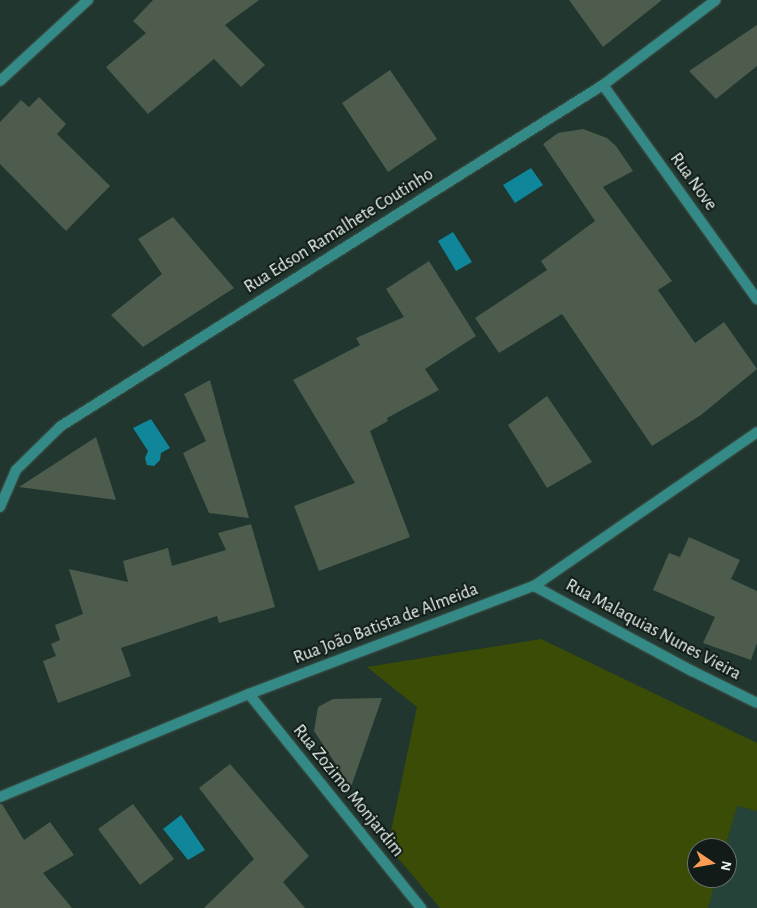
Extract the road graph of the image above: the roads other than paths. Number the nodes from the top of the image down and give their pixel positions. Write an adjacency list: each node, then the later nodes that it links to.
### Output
1 (88, 0): 3 (street)
2 (716, 0): 4 (street, Rua Edson Ramalhete Coutinho)
3 (0, 80)
4 (603, 84): 5 (street, Rua Nove); 7 (street, Rua Edson Ramalhete Coutinho)
5 (757, 299)
6 (757, 432): 8 (street, Rua João Batista de Almeida)
7 (0, 507)
8 (534, 586): 9 (street, Rua João Batista de Almeida); 10 (street, Rua Malaquias Nunes Vieira)
9 (249, 694): 11 (street, Rua João Batista de Almeida); 12 (street, Rua Zozimo Monjardim)
10 (757, 703)
11 (0, 797)
12 (421, 908)

